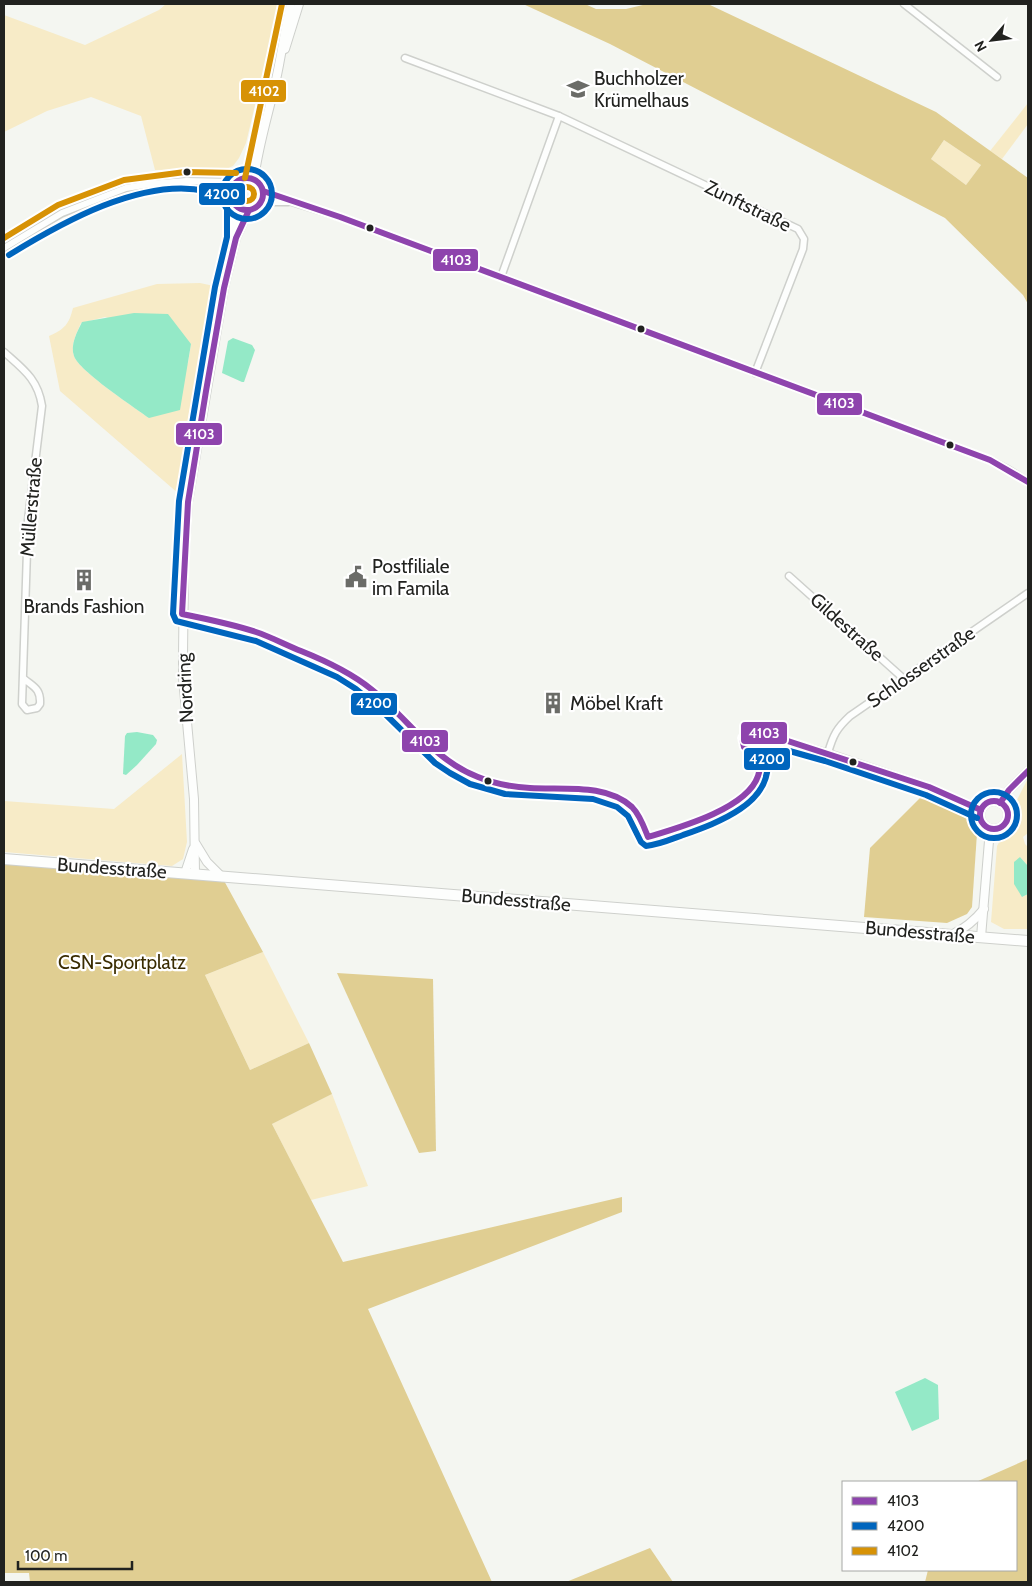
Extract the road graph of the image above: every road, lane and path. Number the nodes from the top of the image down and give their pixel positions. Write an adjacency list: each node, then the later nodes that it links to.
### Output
1 (291, 4): 5 (street)
2 (298, 4): 5 (street)
3 (904, 4): 6 (street)
4 (405, 58): 7 (street, Zunftstraße)
5 (279, 65): 8 (street)
6 (997, 77)
7 (559, 116): 19 (street); 21 (street, Zunftstraße)
8 (250, 178): 10 (street); 11 (street)
9 (208, 182): 10 (street); 12 (street); 18 (street)
10 (236, 182): 12 (street)
11 (263, 191): 13 (street); 14 (street)
12 (231, 192): 15 (street, Nordring)
13 (261, 202): 14 (street); 16 (street)
14 (292, 202): 19 (street)
15 (236, 206): 16 (street); 17 (street, Nordring)
16 (249, 210): 17 (street, Nordring)
17 (236, 238): 33 (street, Nordring)
18 (4, 248)
19 (501, 277): 21 (street)
20 (4, 352): 25 (street, Müllerstraße)
21 (755, 373): 22 (street)
22 (1028, 482)
23 (789, 576): 26 (street, Gildestraße)
24 (1028, 593): 26 (street, Schlosserstraße)
25 (23, 678): 25 (street, Müllerstraße)
26 (904, 679): 28 (street, Schlosserstraße)
27 (785, 741): 27 (street); 28 (street)
28 (828, 753): 31 (street)
29 (1028, 771): 30 (street)
30 (1000, 803): 31 (street); 32 (street)
31 (981, 810): 32 (street)
32 (990, 829): 37 (street)
33 (195, 842): 35 (street, Nordring); 36 (street)
34 (4, 859): 35 (main road, Bundesstraße)
35 (190, 874): 36 (main road, Bundesstraße)
36 (222, 877): 38 (main road, Bundesstraße)
37 (984, 909): 38 (street); 39 (street)
38 (952, 935): 39 (main road, Bundesstraße)
39 (981, 937): 40 (main road, Bundesstraße)
40 (1028, 941)

